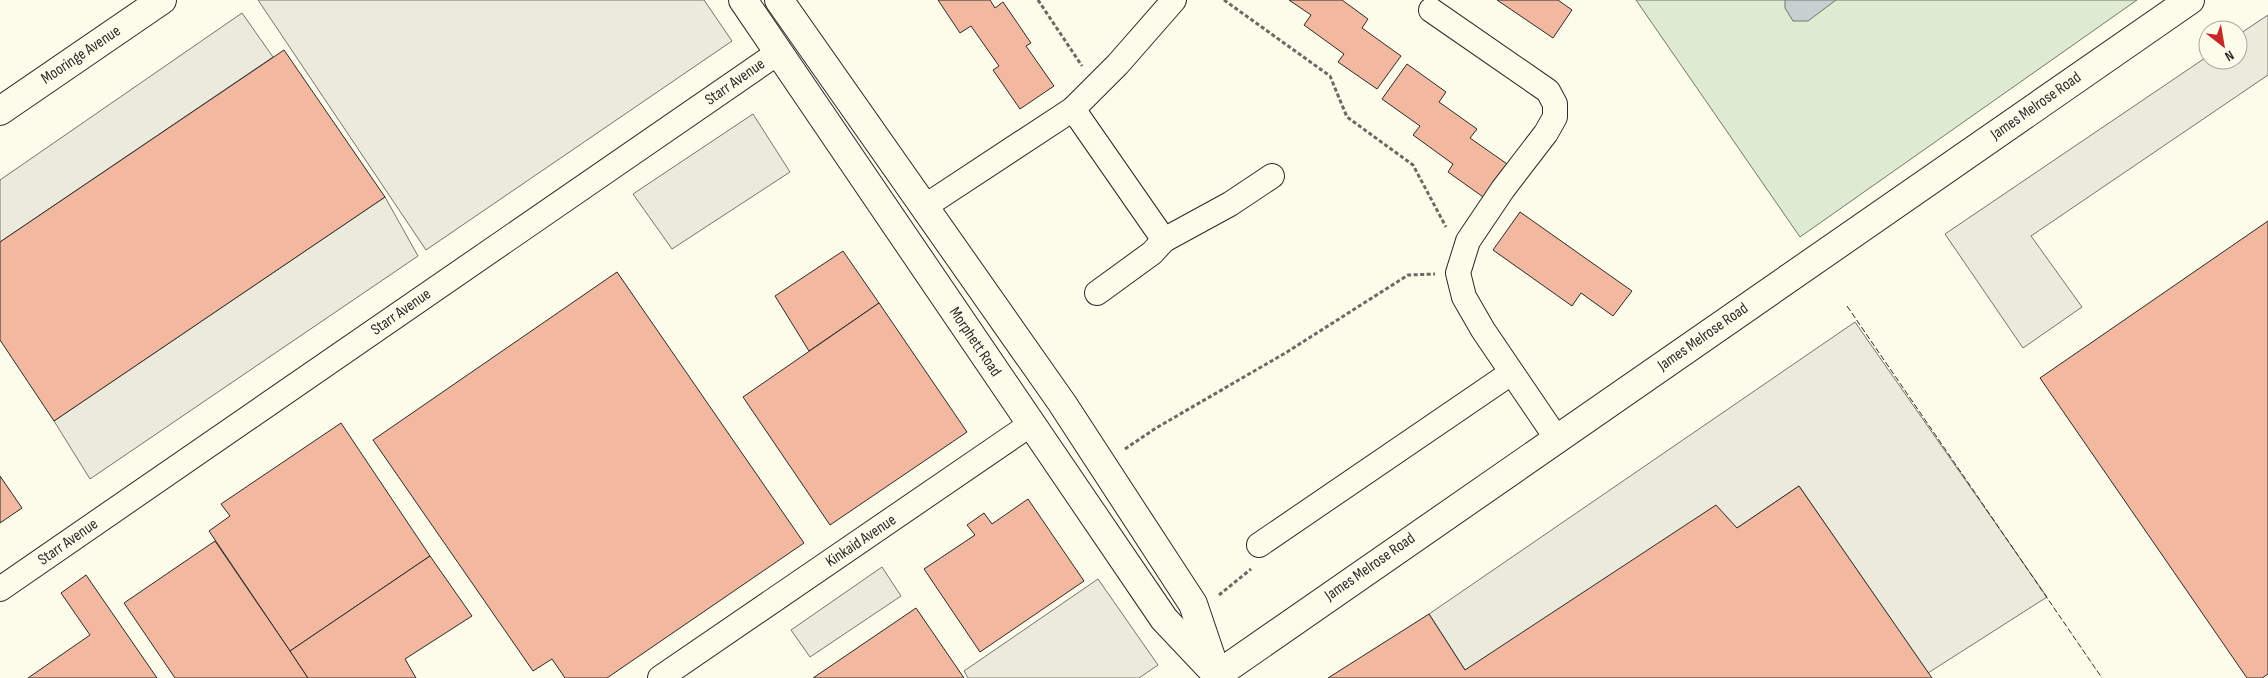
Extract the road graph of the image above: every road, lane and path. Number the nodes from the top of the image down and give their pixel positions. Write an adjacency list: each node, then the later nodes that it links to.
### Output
1 (162, 0): 13 (street, Mooringe Avenue)
2 (743, 0): 10 (street, Morphett Road)
3 (778, 0): 9 (street)
4 (1038, 0): 11 (path)
5 (1174, 0): 11 (street)
6 (1224, 0): 17 (path)
7 (2190, 0): 23 (street, James Melrose Road)
8 (1431, 10): 17 (street)
9 (803, 35): 10 (street, Starr Avenue); 15 (street)
10 (779, 52): 22 (street, Morphett Road); 26 (street, Starr Avenue)
11 (1096, 86): 12 (street)
12 (1073, 109): 15 (street); 16 (street)
13 (0, 111)
14 (1272, 176): 16 (street)
15 (924, 207): 21 (street)
16 (1164, 240): 19 (street)
17 (1468, 243): 18 (street)
18 (1458, 273): 20 (street); 24 (path)
19 (1097, 293)
20 (1510, 373): 23 (street); 25 (street)
21 (1062, 403): 22 (street, Kinkaid Avenue); 28 (street)
22 (1031, 424): 28 (street, Morphett Road); 29 (street, Kinkaid Avenue)
23 (1557, 439): 28 (street, James Melrose Road)
24 (1124, 450)
25 (1259, 545): 27 (path)
26 (0, 589)
27 (1215, 598)
28 (1218, 676)
29 (660, 678)

